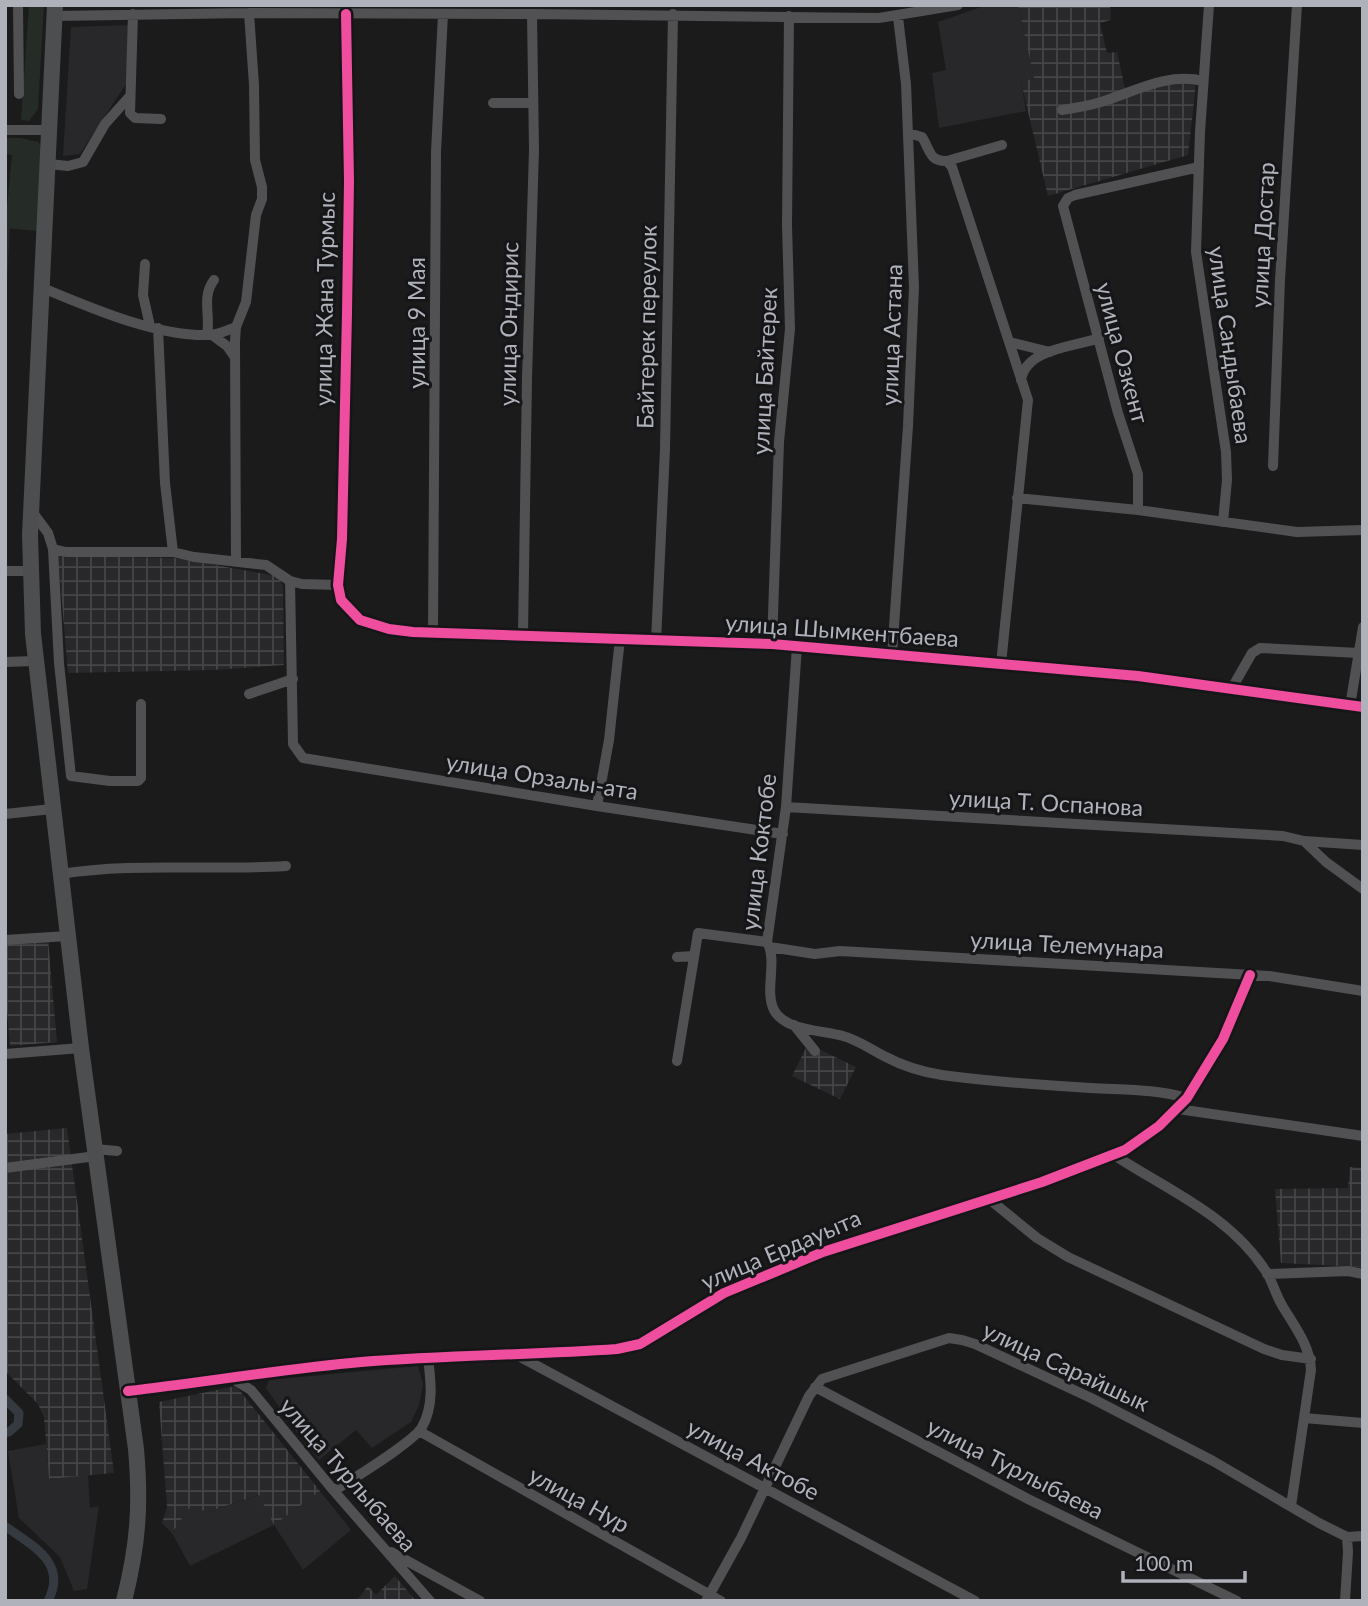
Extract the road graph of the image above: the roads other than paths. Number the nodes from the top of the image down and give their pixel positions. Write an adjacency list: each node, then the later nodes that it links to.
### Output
1 (18, 5): 16 (street)
2 (958, 5): 14 (street)
3 (1209, 5): 15 (street, улица Сандыбаева)
4 (1297, 5): 40 (street, улица Достар)
5 (624, 10): 12 (street); 13 (street)
6 (55, 11): 10 (street); 23 (highway)
7 (437, 11): 11 (street); 12 (street); 54 (street, улица 9 Мая)
8 (793, 12): 13 (street); 14 (street); 58 (street, улица Байтерек)
9 (249, 13): 10 (street); 11 (street); 33 (street)
10 (133, 14): 17 (street)
11 (346, 14): 52 (street, улица Жана Турмыс)
12 (532, 14): 19 (street, улица Ондирис)
13 (673, 14): 57 (street, Байтерек переулок)
14 (898, 17): 24 (street, улица Астана)
15 (1203, 81): 20 (street); 28 (street, улица Сандыбаева)
16 (19, 94)
17 (130, 96): 21 (street); 27 (street)
18 (493, 103): 19 (street)
19 (533, 103): 55 (street, улица Ондирис)
20 (1062, 110)
21 (161, 120)
22 (5, 130): 23 (street)
23 (51, 130): 27 (highway)
24 (908, 133): 26 (street); 61 (street, улица Астана)
25 (1002, 145): 26 (street)
26 (947, 161): 36 (street)
27 (49, 164): 31 (highway)
28 (1199, 167): 35 (street, улица Озкент); 44 (street, улица Сандыбаева)
29 (145, 264): 32 (street)
30 (214, 280): 34 (street)
31 (43, 288): 32 (street); 42 (highway)
32 (154, 327): 34 (street); 47 (street)
33 (236, 327): 34 (street); 38 (street)
34 (209, 335): 38 (street)
35 (1098, 338): 37 (street); 43 (street, улица Озкент)
36 (1009, 342): 37 (street); 39 (street)
37 (1051, 352): 39 (street)
38 (234, 357): 48 (street)
39 (1021, 380): 41 (street)
40 (1273, 466)
41 (1017, 498): 43 (street); 64 (street)
42 (31, 509): 46 (street); 50 (highway)
43 (1138, 510): 44 (street)
44 (1223, 522): 45 (street)
45 (1363, 530)
46 (53, 549): 47 (street); 68 (street)
47 (173, 552): 48 (street)
48 (236, 561): 51 (street)
49 (5, 571): 50 (street)
50 (30, 571): 62 (highway)
51 (290, 581): 52 (street); 65 (street)
52 (338, 585): 54 (street, улица Шымкентбаева)
53 (1363, 627): 60 (street)
54 (433, 633): 55 (street, улица Шымкентбаева)
55 (523, 635): 56 (street, улица Шымкентбаева)
56 (620, 639): 57 (street, улица Шымкентбаева); 71 (street)
57 (656, 641): 58 (street, улица Шымкентбаева)
58 (772, 644): 59 (street, улица Шымкентбаева)
59 (797, 646): 61 (street, улица Шымкентбаева); 72 (street, улица Коктобе)
60 (1359, 653): 66 (street); 69 (street)
61 (892, 655): 64 (street, улица Шымкентбаева)
62 (35, 661): 63 (street); 73 (highway)
63 (5, 662)
64 (1001, 664): 66 (street, улица Шымкентбаева)
65 (293, 679): 67 (street); 71 (street, улица Орзалы-ата)
66 (1232, 688): 69 (street, улица Шымкентбаева)
67 (249, 694)
68 (141, 704)
69 (1350, 706): 70 (street, улица Шымкентбаева)
70 (1363, 707)
71 (597, 806): 75 (street, улица Орзалы-ата)
72 (786, 807): 75 (street, улица Коктобе); 76 (street, улица Т. Оспанова)
73 (52, 808): 74 (street); 79 (highway)
74 (5, 814)
75 (783, 834): 83 (street, улица Коктобе)
76 (1304, 841): 77 (street, улица Т. Оспанова); 80 (street)
77 (1363, 845)
78 (286, 866): 79 (street)
79 (60, 874): 81 (highway)
80 (1363, 889)
81 (67, 936): 82 (street); 89 (highway)
82 (5, 940)
83 (769, 944): 84 (street, улица Телемунара); 86 (street, улица Телемунара); 88 (street, улица Коктобе)
84 (694, 956): 85 (street); 92 (street)
85 (677, 957)
86 (1250, 975): 87 (street, улица Телемунара); 93 (street, улица Ердауыта)
87 (1363, 991)
88 (794, 1025): 90 (street, улица Коктобе); 93 (street)
89 (81, 1048): 91 (street); 97 (highway)
90 (815, 1051)
91 (5, 1055)
92 (677, 1061)
93 (1187, 1098): 94 (street, улица Ердауыта)
94 (1178, 1109): 95 (street); 98 (street, улица Ердауыта)
95 (1363, 1136)
96 (117, 1150): 97 (street)
97 (95, 1152): 99 (street); 108 (highway)
98 (1114, 1156): 100 (street, улица Ердауыта); 101 (street)
99 (5, 1168)
100 (989, 1199): 103 (street, улица Ердауыта); 105 (street)
101 (1267, 1273): 102 (street); 105 (street)
102 (1363, 1274)
103 (513, 1353): 104 (street, улица Ердауыта); 112 (street, улица Актобе)
104 (428, 1358): 106 (street, улица Ердауыта); 111 (street)
105 (1311, 1359): 109 (street)
106 (232, 1379): 108 (street, улица Ердауыта); 113 (street, улица Турлыбаева)
107 (814, 1387): 112 (street); 114 (street, улица Сарайшык); 124 (street, улица Турлыбаева)
108 (128, 1391): 119 (highway)
109 (1304, 1418): 110 (street); 114 (street)
110 (1363, 1423)
111 (419, 1431): 113 (street); 118 (street, улица Нур)
112 (764, 1488): 118 (street); 123 (street, улица Актобе)
113 (334, 1491): 117 (street, улица Турлыбаева)
114 (1291, 1506): 116 (street, улица Сарайшык)
115 (1363, 1536): 116 (street)
116 (1347, 1537): 125 (street)
117 (387, 1549): 120 (street, улица Турлыбаева); 121 (street)
118 (708, 1598): 122 (street, улица Нур)
119 (124, 1601)
120 (430, 1601)
121 (480, 1601)
122 (721, 1601)
123 (975, 1601)
124 (1237, 1601)
125 (1345, 1601)

